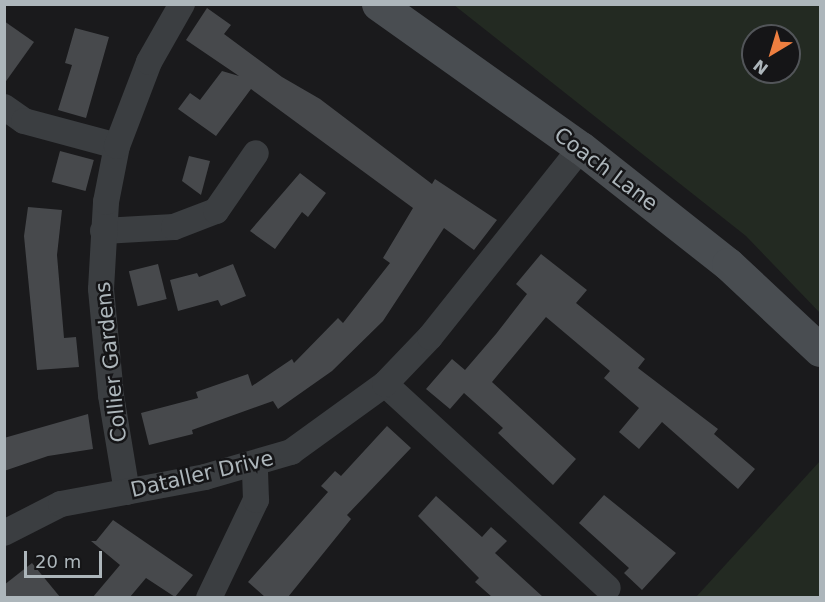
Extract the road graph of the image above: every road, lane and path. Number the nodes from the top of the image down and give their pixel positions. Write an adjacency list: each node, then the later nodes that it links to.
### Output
1 (182, 4): 4 (street, Collier Gardens)
2 (378, 4): 5 (street, Coach Lane)
3 (4, 107): 4 (street)
4 (117, 146): 7 (street, Collier Gardens)
5 (581, 148): 8 (street, Coach Lane); 9 (street, Dataller Drive)
6 (256, 153): 7 (street)
7 (104, 231): 11 (street, Collier Gardens)
8 (820, 350)
9 (385, 384): 10 (street, Dataller Drive); 13 (street)
10 (255, 465): 11 (street, Dataller Drive); 14 (street)
11 (127, 492): 12 (street, Dataller Drive)
12 (4, 533)
13 (608, 588)
14 (209, 597)

